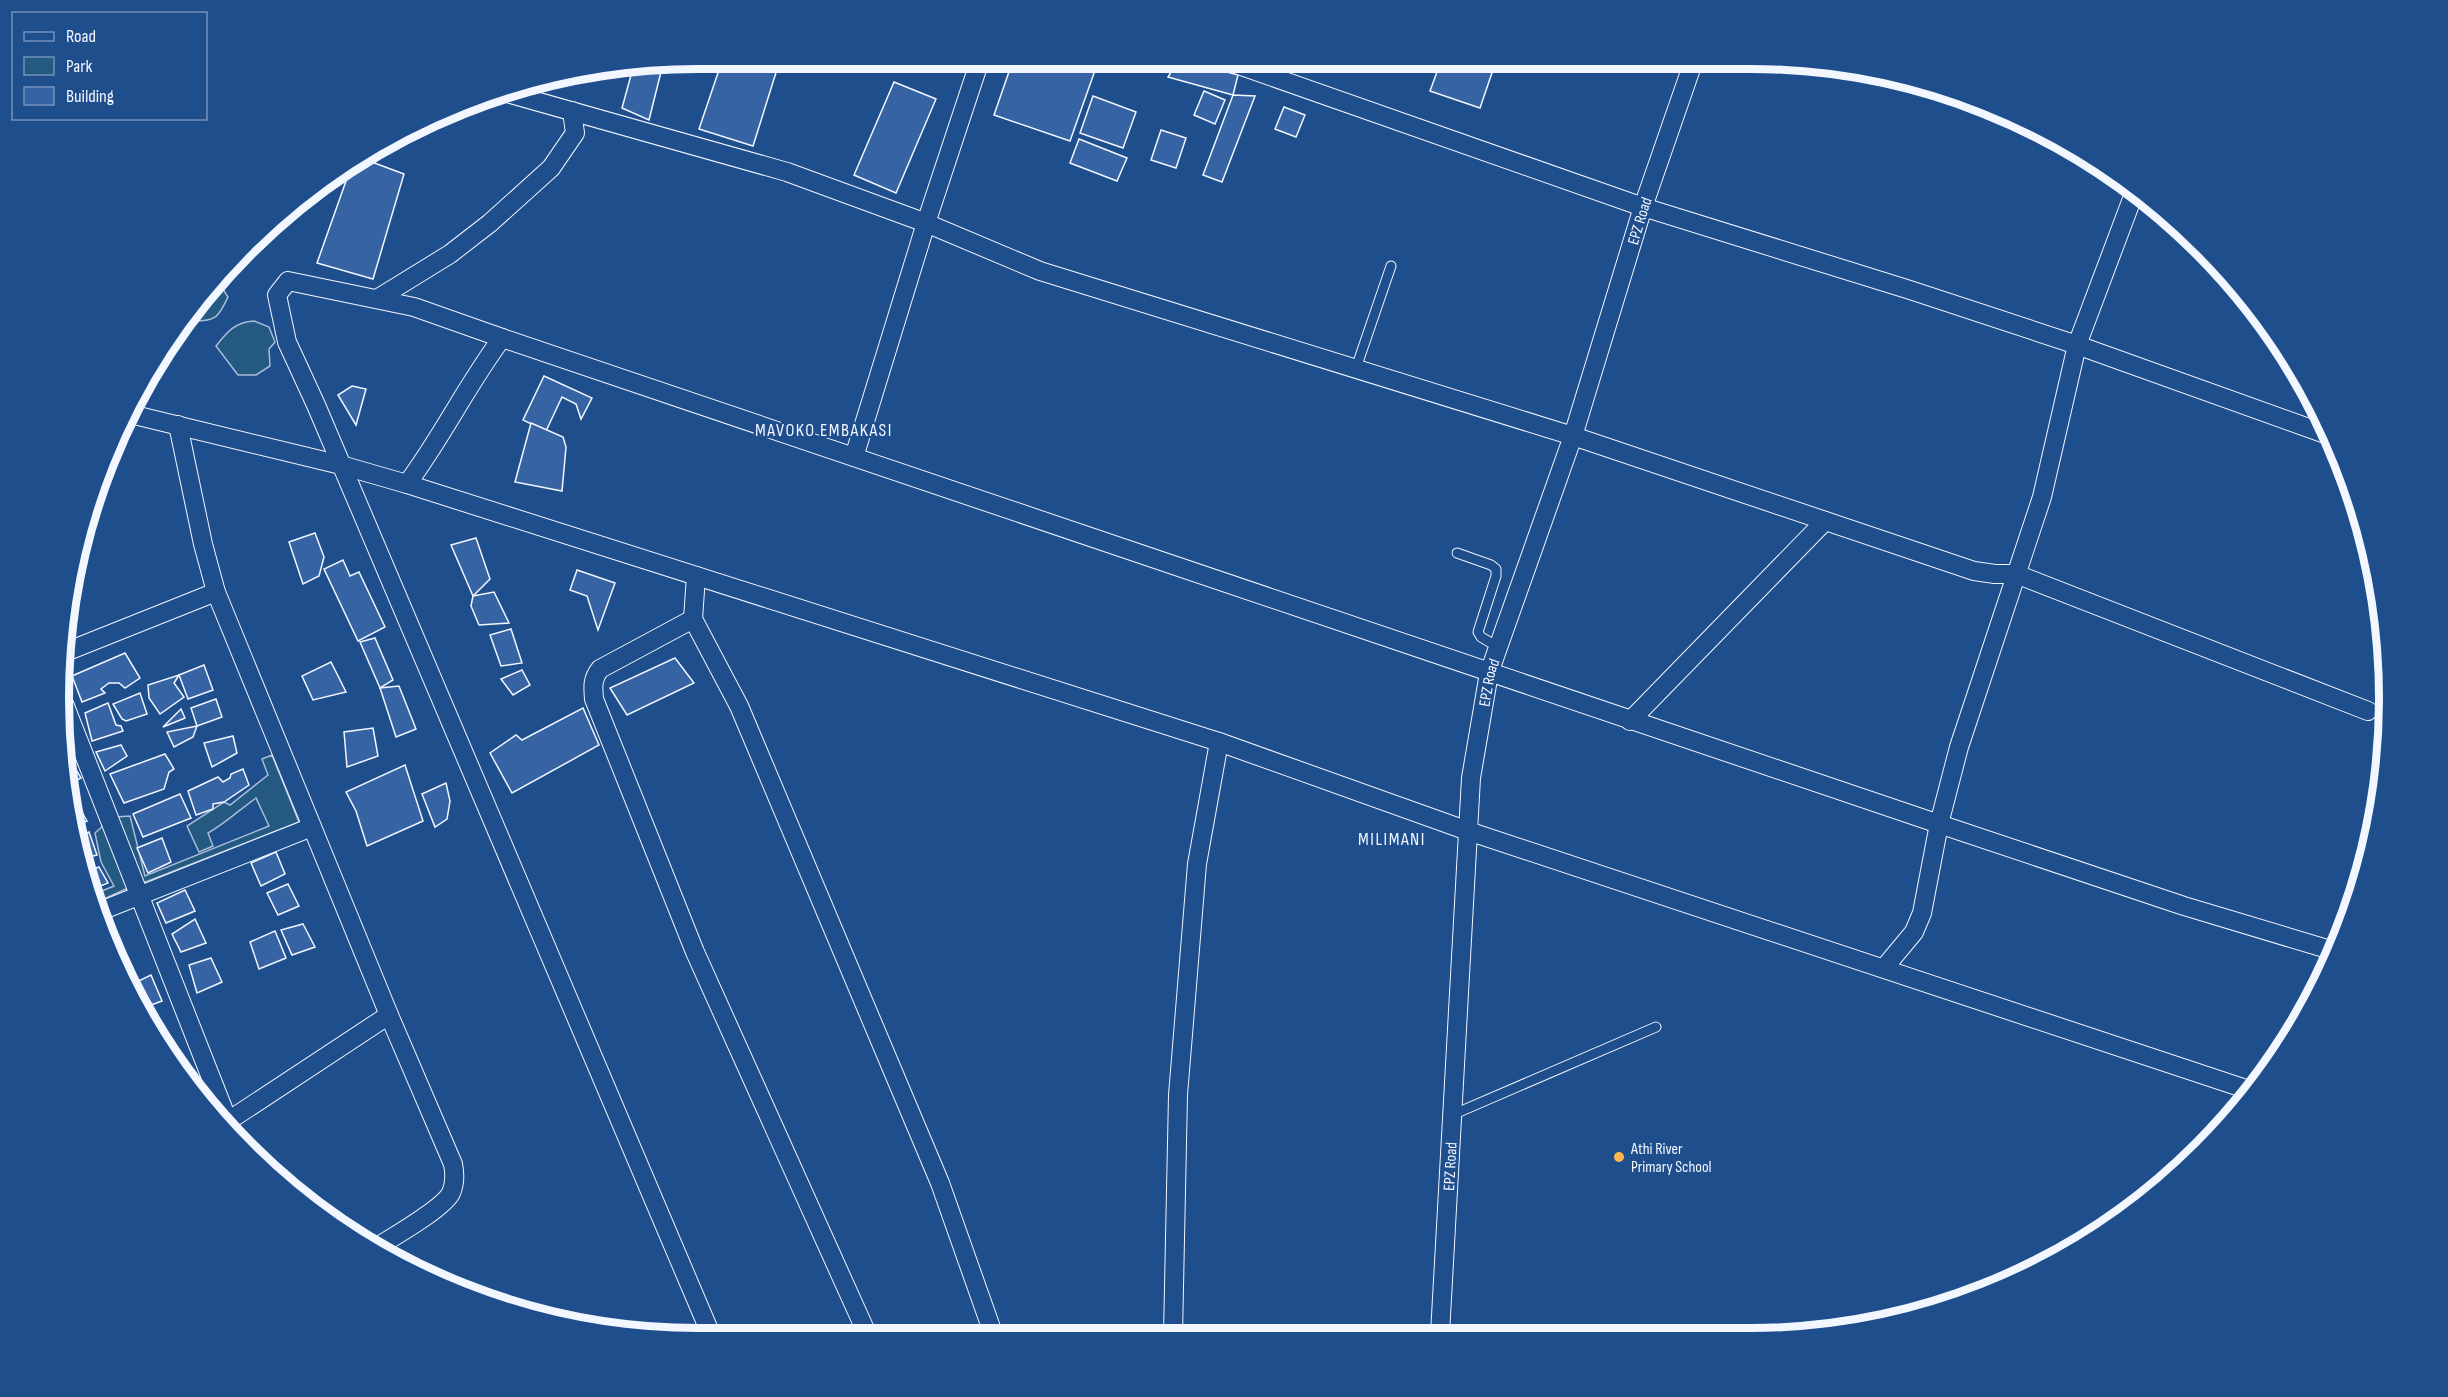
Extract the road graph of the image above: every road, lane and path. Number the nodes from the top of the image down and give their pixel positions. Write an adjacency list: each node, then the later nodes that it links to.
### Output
1 (977, 69): 8 (street)
2 (1250, 69): 7 (street)
3 (1691, 69): 7 (street, EPZ Road)
4 (517, 96): 5 (street)
5 (572, 111): 8 (street); 10 (street)
6 (2132, 198): 12 (street)
7 (1643, 207): 12 (street); 17 (street, EPZ Road)
8 (926, 223): 13 (street); 18 (street)
9 (1391, 266): 13 (lane)
10 (377, 298): 11 (street); 19 (street)
11 (502, 338): 18 (street); 20 (street)
12 (2077, 345): 16 (street); 23 (street)
13 (1356, 368): 17 (street)
14 (136, 415): 15 (street)
15 (178, 425): 19 (street); 25 (street)
16 (2319, 432)
17 (1573, 436): 21 (street); 27 (street, EPZ Road)
18 (854, 457): 29 (street)
19 (341, 465): 20 (street); 48 (street)
20 (407, 484): 24 (street)
21 (1825, 521): 23 (street); 32 (street)
22 (1457, 553): 27 (lane)
23 (2016, 574): 30 (street); 34 (street)
24 (696, 576): 26 (street); 33 (street)
25 (216, 592): 28 (street); 35 (street)
26 (693, 619): 49 (street); 50 (street)
27 (1498, 647): 29 (street, EPZ Road)
28 (71, 650)
29 (1489, 673): 32 (street); 36 (street, EPZ Road)
30 (2368, 711)
31 (69, 718): 37 (street)
32 (1630, 721): 34 (street)
33 (1219, 742): 36 (street); 51 (street)
34 (1939, 824): 39 (street); 40 (street)
35 (312, 827): 37 (street); 41 (street)
36 (1468, 831): 40 (street); 45 (street, EPZ Road)
37 (139, 896): 38 (street); 44 (street)
38 (105, 909)
39 (2327, 949)
40 (1884, 968): 43 (street)
41 (389, 1015): 46 (street); 47 (street)
42 (1656, 1027): 45 (lane)
43 (2244, 1088)
44 (219, 1106)
45 (1452, 1115): 52 (street, EPZ Road)
46 (230, 1120)
47 (383, 1244)
48 (708, 1328)
49 (864, 1328)
50 (991, 1328)
51 (1173, 1328)
52 (1440, 1328)

